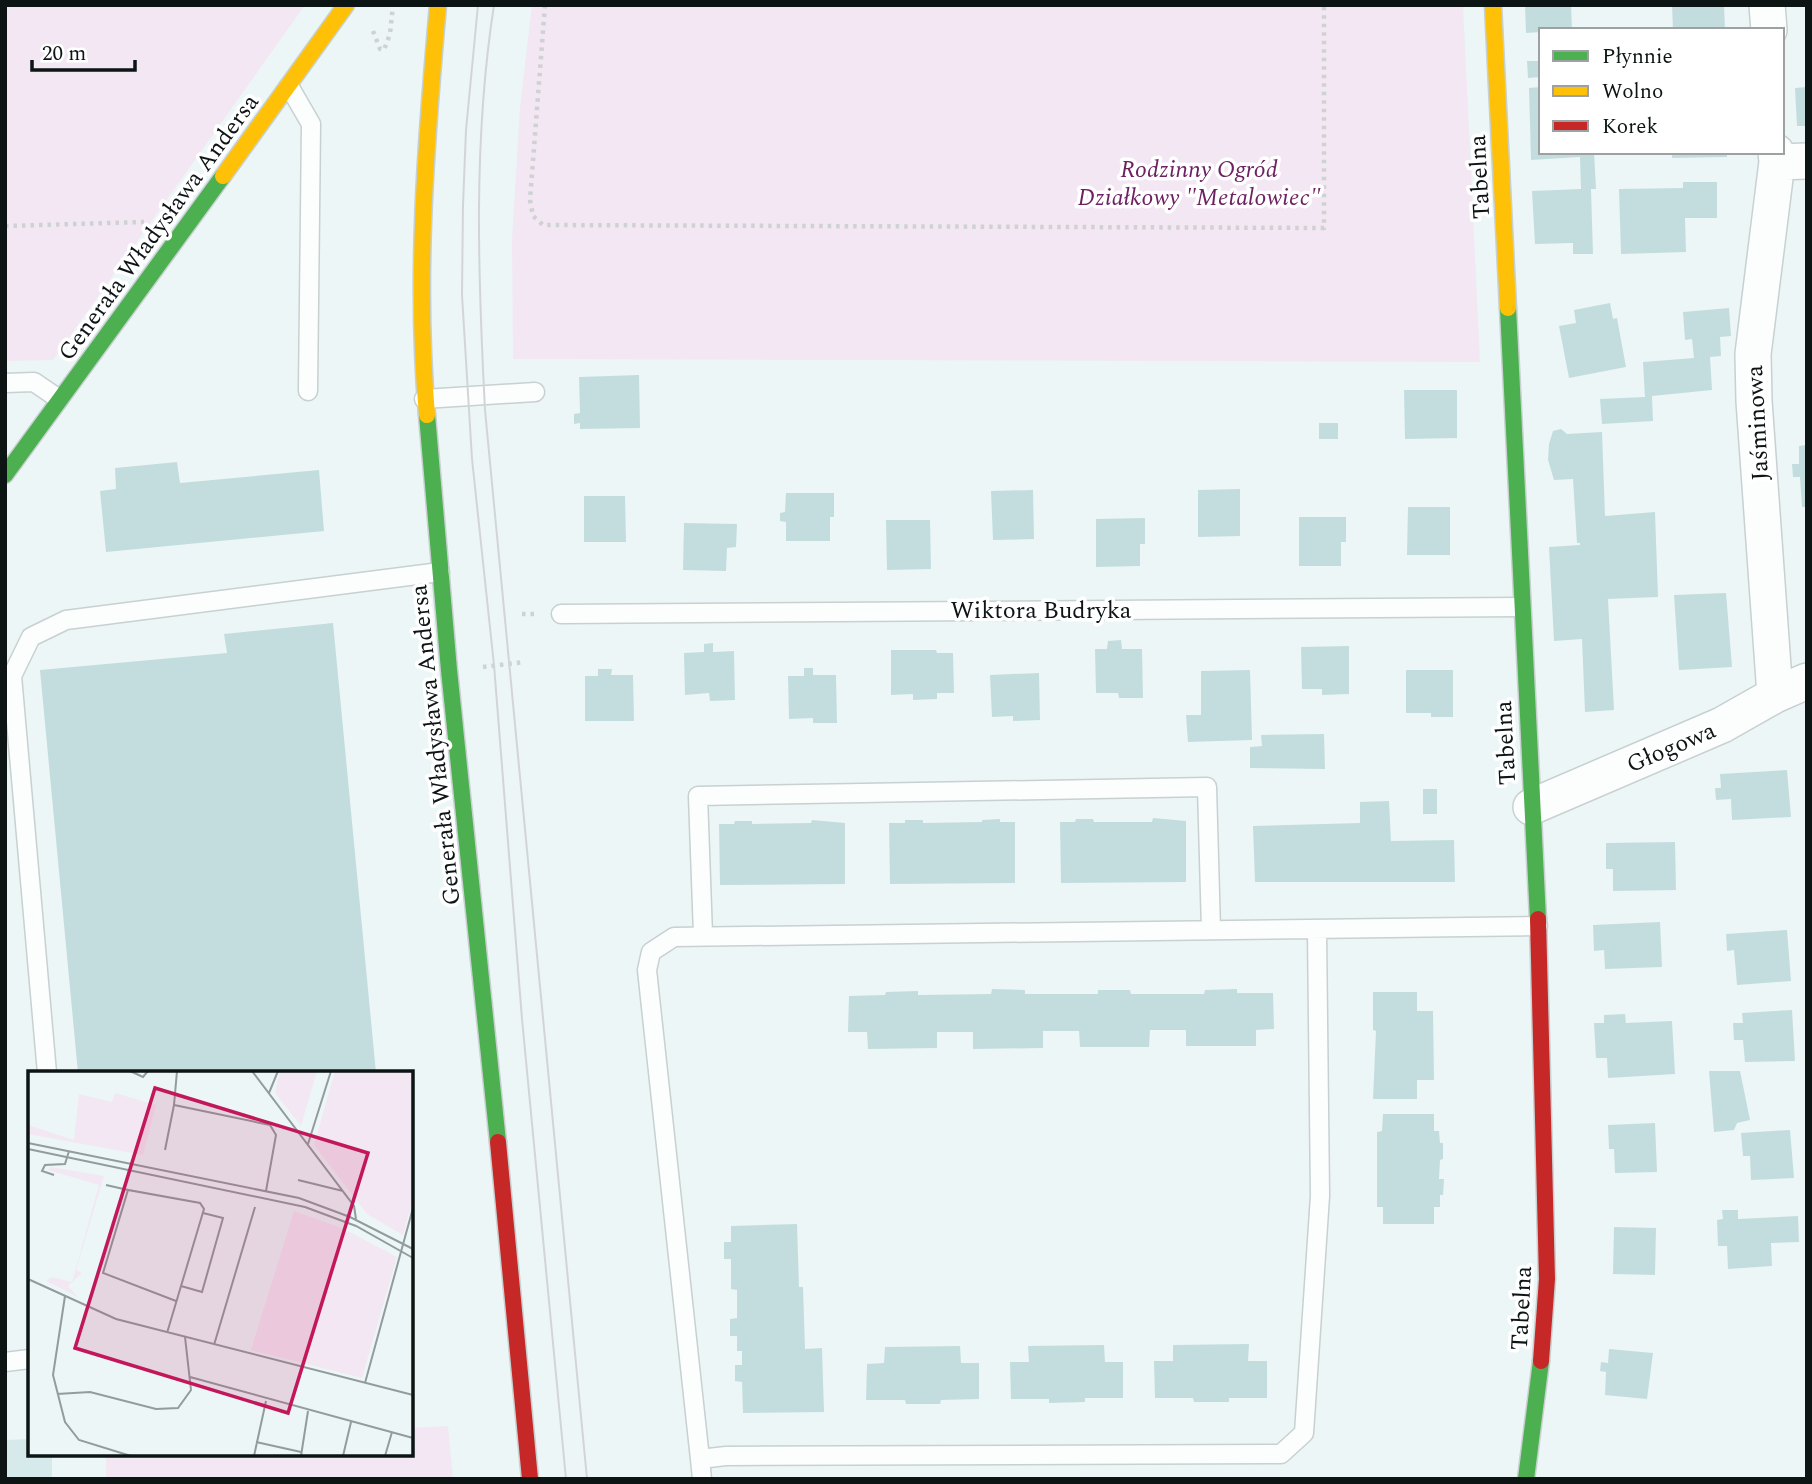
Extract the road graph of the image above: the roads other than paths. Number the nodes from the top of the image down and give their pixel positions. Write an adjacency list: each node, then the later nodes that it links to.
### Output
1 (346, 5): 6 (street, Generała Władysława Andersa)
2 (438, 5): 12 (street, Generała Władysława Andersa)
3 (1493, 5): 15 (street, Tabelna)
4 (1767, 5): 5 (street)
5 (1769, 28)
6 (289, 86): 9 (lane); 11 (street, Generała Władysława Andersa)
7 (1787, 158): 18 (street, Jaśminowa)
8 (5, 383): 11 (lane)
9 (308, 391)
10 (535, 391): 12 (lane)
11 (59, 399): 13 (street, Generała Władysława Andersa)
12 (424, 399): 14 (street, Generała Władysława Andersa)
13 (5, 475)
14 (440, 572): 24 (lane); 28 (street, Generała Władysława Andersa)
15 (1521, 607): 16 (lane, Wiktora Budryka); 19 (street, Tabelna)
16 (561, 614)
17 (1807, 681): 18 (street, Głogowa)
18 (1775, 695): 19 (street, Głogowa)
19 (1531, 807): 20 (street, Tabelna)
20 (1538, 926): 22 (lane); 30 (street, Tabelna)
21 (1210, 930): 22 (lane); 23 (lane); 23 (lane)
22 (1317, 931): 27 (lane)
23 (703, 935): 27 (lane)
24 (47, 1071)
25 (28, 1359): 26 (lane)
26 (5, 1362)
27 (700, 1459): 29 (lane)
28 (530, 1479)
29 (702, 1479)
30 (1526, 1479)

